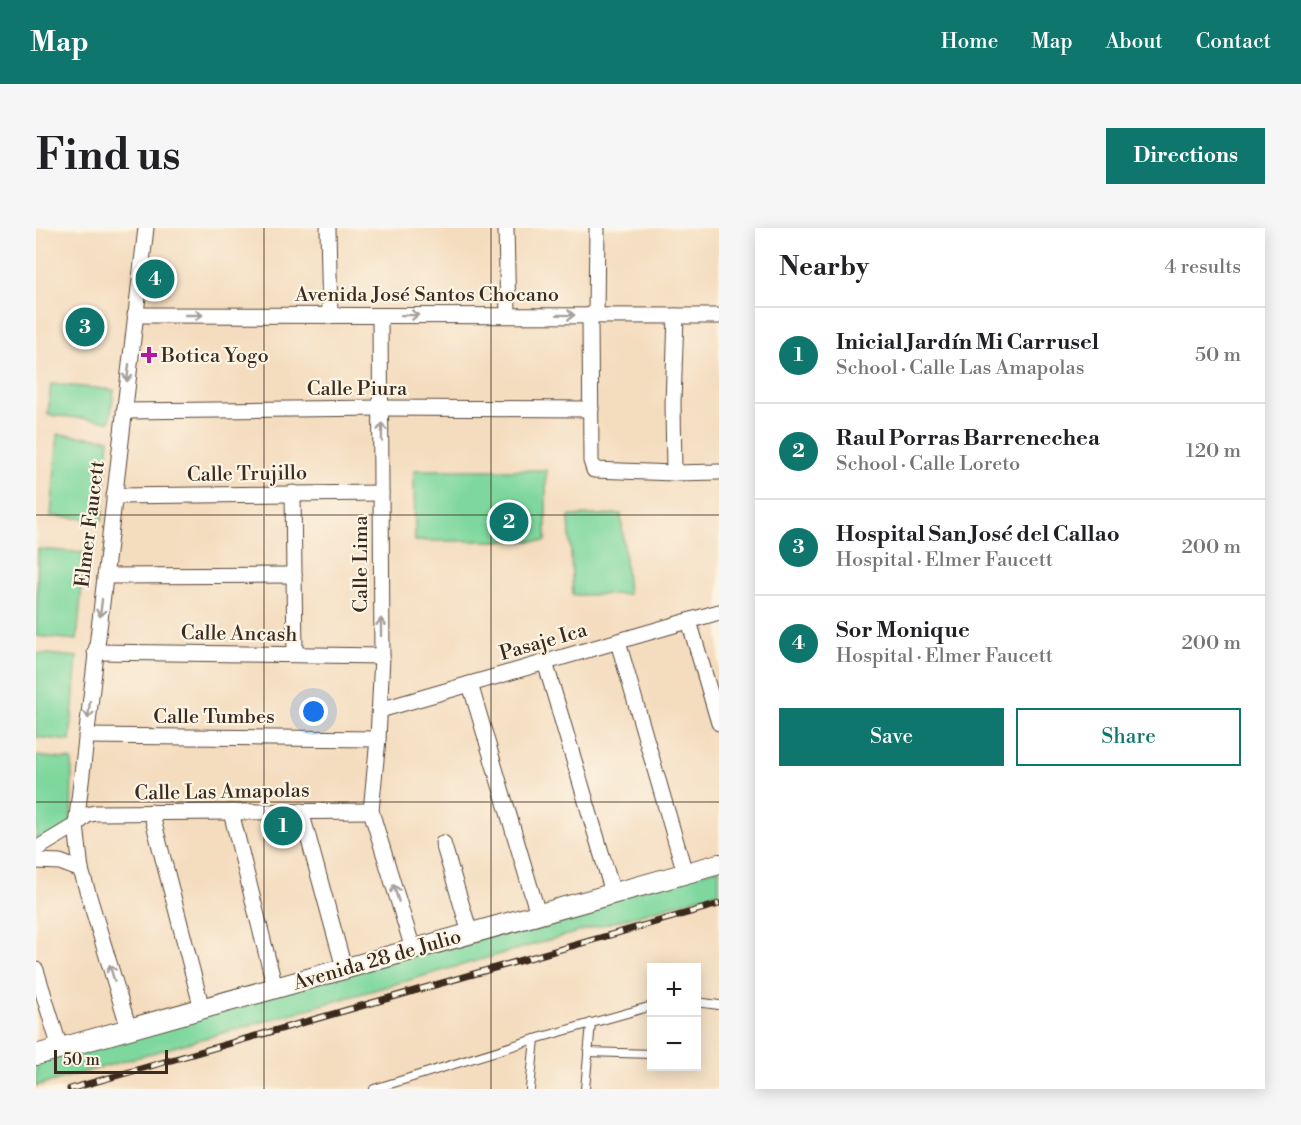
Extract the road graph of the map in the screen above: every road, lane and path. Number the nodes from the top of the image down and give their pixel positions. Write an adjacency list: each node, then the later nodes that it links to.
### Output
1 (146, 228): 6 (street, Elmer Faucett)
2 (328, 228): 8 (street)
3 (506, 228): 5 (street)
4 (597, 228): 7 (street)
5 (508, 314): 7 (street, Avenida José Santos Chocano, one-way to 7); 9 (street, Avenida José Santos Chocano, one-way to 5)
6 (135, 315): 8 (street, Avenida José Santos Chocano, one-way to 8); 14 (street, Elmer Faucett, one-way to 14)
7 (593, 315): 10 (street, Avenida José Santos Chocano); 13 (street)
8 (330, 316): 9 (street, Avenida José Santos Chocano)
9 (380, 316): 12 (street, Calle Lima)
10 (675, 316): 11 (street, Avenida José Santos Chocano); 16 (street)
11 (719, 316)
12 (382, 408): 13 (street, Calle Piura); 14 (street, Calle Piura); 18 (street, Calle Lima, one-way to 12)
13 (591, 409): 16 (street)
14 (124, 411): 19 (street, Elmer Faucett)
15 (719, 472): 16 (street)
16 (674, 473)
17 (293, 493): 18 (street, Calle Trujillo); 19 (street, Calle Trujillo); 20 (street)
18 (381, 493): 27 (street, Calle Lima, one-way to 18)
19 (114, 496): 21 (street, Elmer Faucett)
20 (294, 575): 21 (street); 26 (street)
21 (105, 576): 25 (street, Elmer Faucett, one-way to 25)
22 (719, 612): 23 (street, Pasaje Ica)
23 (689, 621): 24 (street, Pasaje Ica); 31 (street)
24 (618, 642): 28 (street, Pasaje Ica); 44 (street)
25 (95, 652): 26 (street, Calle Ancash); 32 (street, Elmer Faucett, one-way to 32)
26 (296, 654): 27 (street, Calle Ancash)
27 (382, 656): 30 (street, Calle Lima)
28 (545, 663): 29 (street, Pasaje Ica); 45 (street)
29 (470, 684): 30 (street, Pasaje Ica); 46 (street)
30 (380, 710): 33 (street, Calle Lima)
31 (719, 723)
32 (86, 736): 33 (street, Calle Tumbes); 38 (street, Elmer Faucett)
33 (378, 739): 35 (street, Calle Lima)
34 (302, 811): 35 (street, Calle Las Amapolas); 37 (street, Calle Las Amapolas); 49 (street)
35 (371, 811): 48 (street, one-way to 35)
36 (151, 812): 37 (street, Calle Las Amapolas); 38 (street, Calle Las Amapolas); 55 (street)
37 (231, 813): 51 (street)
38 (76, 825): 40 (street, Calle Las Amapolas); 43 (street, Elmer Faucett)
39 (443, 843): 47 (street)
40 (36, 849)
41 (36, 861): 43 (street)
42 (719, 864): 44 (street, Avenida 28 de Julio)
43 (81, 870): 57 (street, Elmer Faucett, one-way to 43)
44 (686, 873): 45 (street, Avenida 28 de Julio)
45 (613, 893): 46 (street, Avenida 28 de Julio)
46 (538, 914): 47 (street, Avenida 28 de Julio)
47 (470, 933): 48 (street, Avenida 28 de Julio)
48 (413, 950): 49 (street, Avenida 28 de Julio)
49 (344, 968): 51 (street, Avenida 28 de Julio)
50 (36, 970): 59 (street)
51 (275, 988): 55 (street, Avenida 28 de Julio)
52 (701, 1003): 53 (lane)
53 (719, 1005)
54 (647, 1007): 56 (lane)
55 (202, 1008): 57 (street, Avenida 28 de Julio)
56 (591, 1023): 58 (lane); 60 (lane)
57 (129, 1029): 59 (street, Avenida 28 de Julio)
58 (535, 1039): 63 (lane); 64 (lane)
59 (60, 1048): 62 (street, Avenida 28 de Julio)
60 (588, 1052): 61 (lane); 65 (lane)
61 (647, 1053)
62 (36, 1054)
63 (374, 1089)
64 (530, 1089)
65 (585, 1089)

